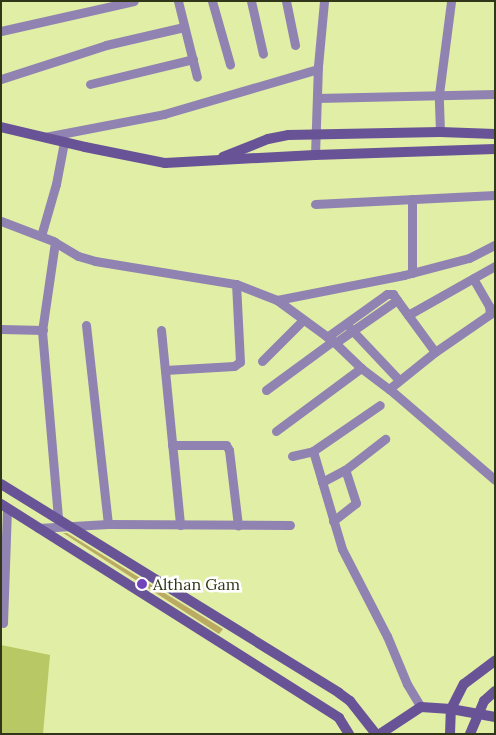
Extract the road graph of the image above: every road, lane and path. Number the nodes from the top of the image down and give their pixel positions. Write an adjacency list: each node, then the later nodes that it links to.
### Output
1 (134, 1): 9 (street)
2 (178, 1): 8 (street)
3 (212, 1): 13 (street)
4 (251, 1): 11 (street)
5 (286, 1): 10 (street)
6 (324, 1): 14 (street)
7 (451, 1): 18 (street)
8 (184, 27): 12 (street); 16 (street)
9 (1, 31)
10 (295, 45)
11 (263, 54)
12 (193, 59): 15 (street); 17 (street)
13 (230, 64)
14 (318, 69): 20 (street); 25 (street)
15 (197, 77)
16 (1, 79)
17 (90, 84)
18 (439, 94): 19 (street); 20 (street); 22 (street)
19 (495, 94)
20 (317, 98): 23 (street)
21 (1, 127): 25 (main road)
22 (440, 132): 23 (main road); 24 (main road)
23 (315, 134): 28 (street); 29 (main road)
24 (495, 134)
25 (45, 137): 26 (main road)
26 (64, 142): 29 (main road); 34 (street)
27 (495, 149): 28 (main road)
28 (315, 154): 29 (main road)
29 (216, 160)
30 (495, 195): 31 (street)
31 (412, 199): 32 (street); 38 (street)
32 (315, 204)
33 (1, 221): 34 (street)
34 (41, 236): 35 (street)
35 (55, 242): 40 (street); 47 (street)
36 (495, 245): 38 (street)
37 (495, 266): 39 (street)
38 (412, 273): 41 (street)
39 (473, 278): 42 (street); 50 (street)
40 (236, 284): 41 (street); 53 (street)
41 (277, 300): 43 (street)
42 (408, 315): 45 (street); 50 (street)
43 (303, 320): 49 (street); 51 (street)
44 (86, 325): 70 (street)
45 (349, 328): 49 (street); 54 (street)
46 (1, 329): 47 (street)
47 (43, 330): 68 (street)
48 (162, 330): 53 (street)
49 (332, 340): 52 (street); 56 (street)
50 (435, 352): 54 (street)
51 (262, 361)
52 (361, 368): 55 (street); 58 (street)
53 (165, 370): 60 (street)
54 (399, 380): 55 (street)
55 (390, 389): 64 (street)
56 (266, 390)
57 (380, 405): 61 (street)
58 (276, 431)
59 (385, 439): 63 (street)
60 (172, 445): 71 (street); 72 (street)
61 (313, 451): 62 (street); 65 (street)
62 (292, 456)
63 (345, 470): 65 (street); 69 (street)
64 (495, 480)
65 (322, 482): 69 (street)
66 (1, 484): 68 (main road)
67 (4, 506): 75 (main road); 76 (street)
68 (58, 519): 74 (main road)
69 (333, 521): 79 (street)
70 (108, 524): 71 (street); 74 (street)
71 (180, 525): 72 (street)
72 (238, 525): 73 (street)
73 (290, 525)
74 (68, 526): 75 (street); 84 (main road)
75 (38, 528): 83 (main road)
76 (3, 624)
77 (495, 661): 80 (main road)
78 (495, 691): 81 (main road)
79 (421, 707): 80 (main road); 85 (main road)
80 (451, 709): 81 (main road); 86 (main road)
81 (478, 714): 82 (main road); 87 (main road)
82 (495, 717)
83 (349, 734)
84 (376, 734)
85 (380, 734)
86 (450, 734)
87 (470, 734)

